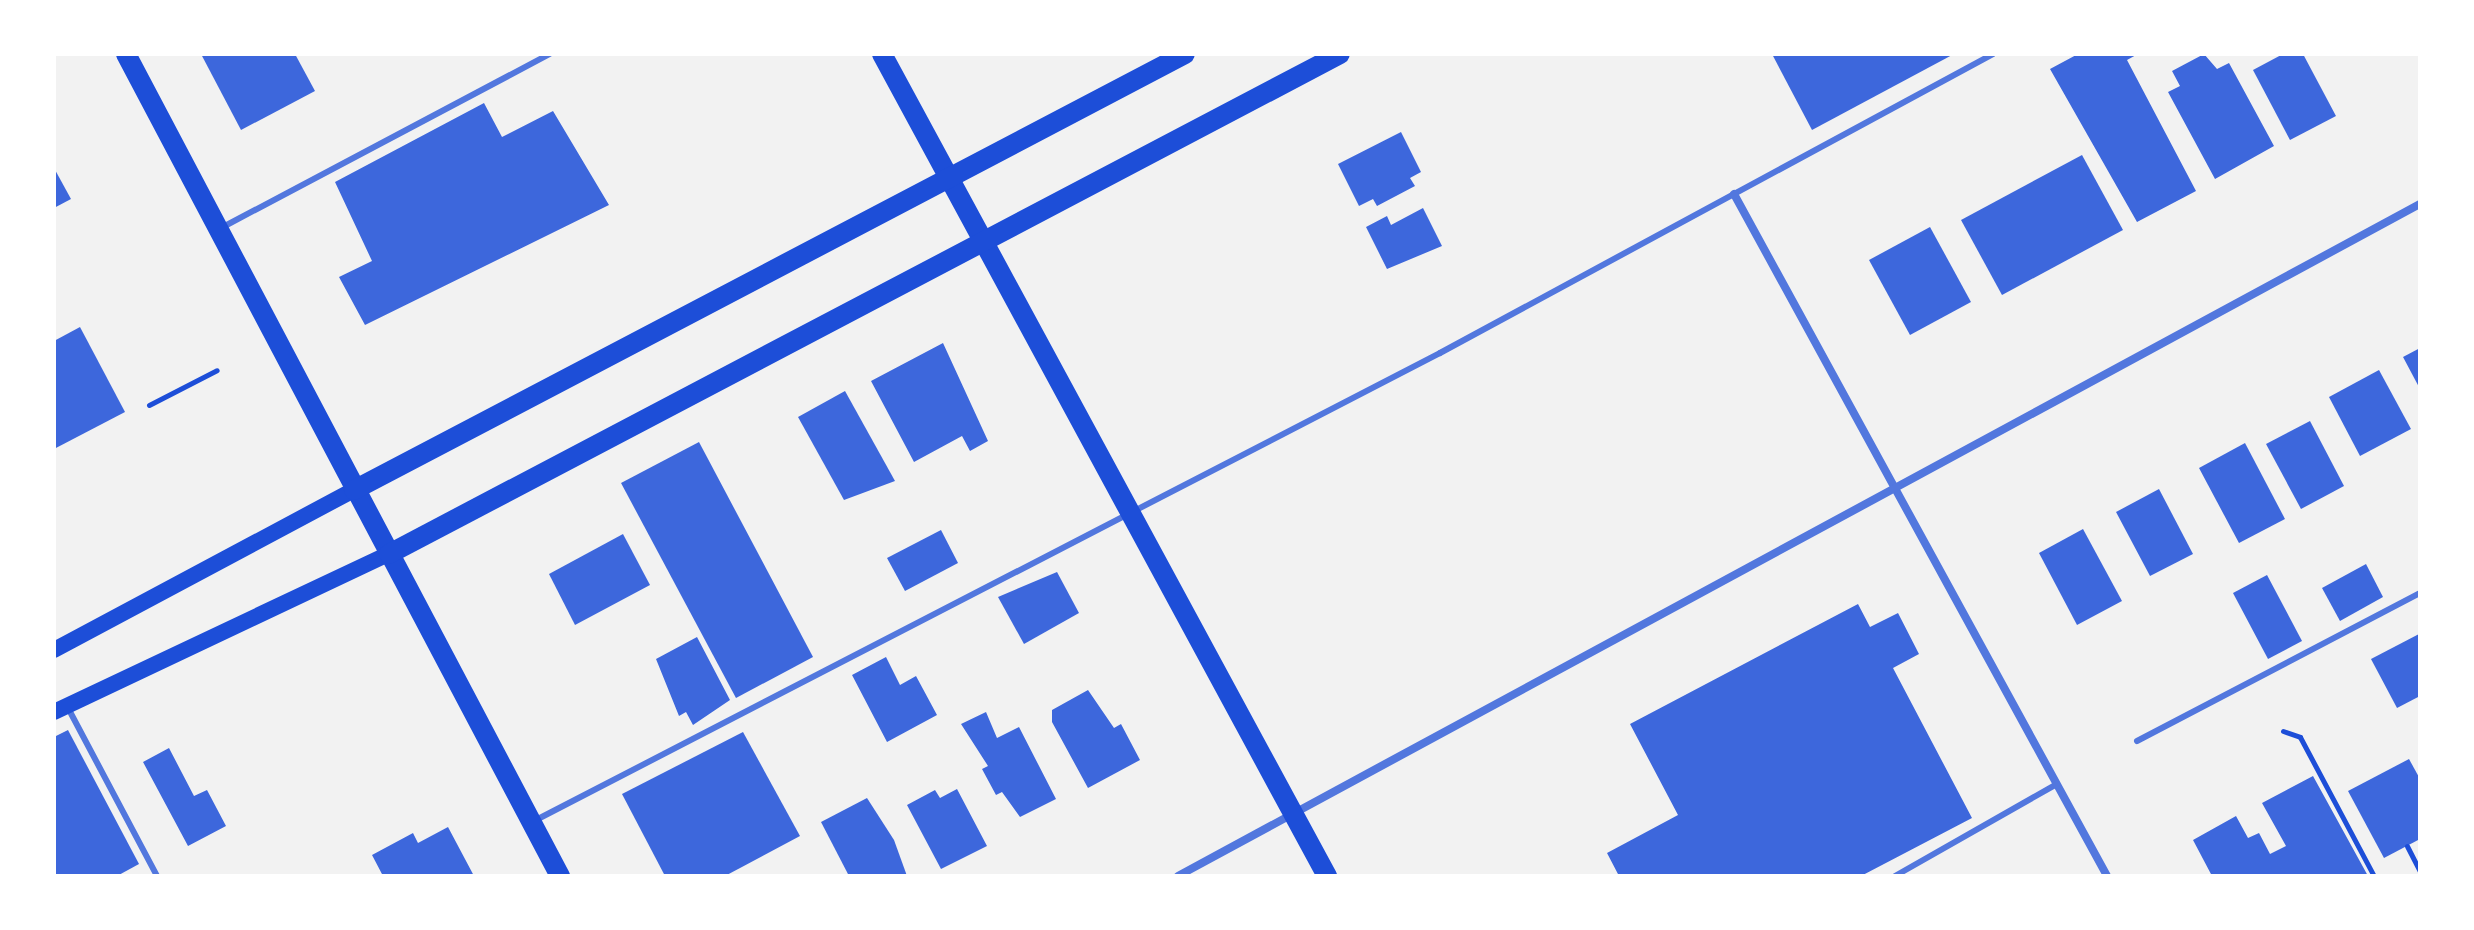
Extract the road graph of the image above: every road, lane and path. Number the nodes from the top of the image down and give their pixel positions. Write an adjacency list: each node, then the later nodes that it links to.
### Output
1 (126, 54): 10 (main road)
2 (550, 54): 10 (lane)
3 (882, 54): 7 (main road)
4 (1185, 54): 7 (main road)
5 (1340, 54): 11 (main road)
6 (1993, 54): 8 (lane)
7 (949, 179): 11 (main road); 15 (main road)
8 (1734, 194): 14 (street); 16 (lane)
9 (2420, 204): 14 (street)
10 (218, 229): 15 (main road)
11 (982, 247): 16 (main road); 17 (main road)
12 (217, 370): 13 (path)
13 (149, 405)
14 (1896, 488): 23 (street); 24 (street)
15 (354, 490): 17 (main road); 19 (main road)
16 (1128, 513): 24 (main road); 25 (lane)
17 (389, 554): 20 (main road); 25 (main road)
18 (2420, 593): 22 (lane)
19 (54, 650)
20 (60, 709): 28 (lane)
21 (2283, 731): 34 (path)
22 (2137, 741)
23 (2057, 784): 32 (lane); 33 (street)
24 (1294, 815): 30 (street); 31 (main road)
25 (531, 822): 29 (main road)
26 (2407, 846): 27 (path)
27 (2420, 871)
28 (157, 876)
29 (560, 876)
30 (1178, 876)
31 (1327, 876)
32 (1895, 876)
33 (2107, 876)
34 (2374, 876)

